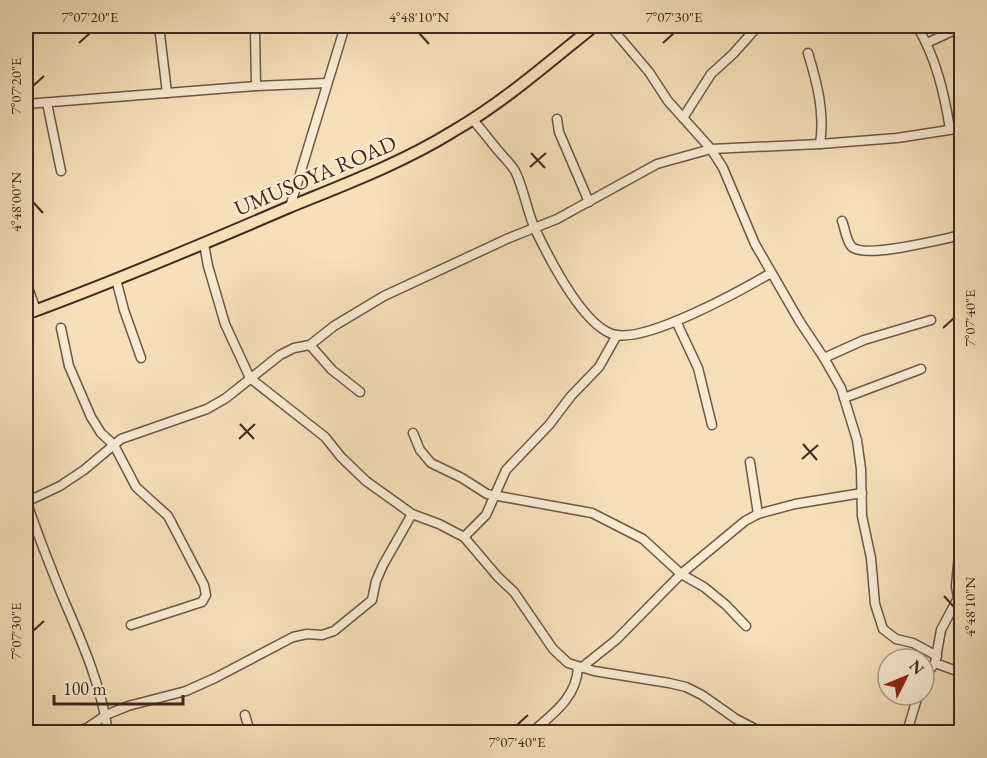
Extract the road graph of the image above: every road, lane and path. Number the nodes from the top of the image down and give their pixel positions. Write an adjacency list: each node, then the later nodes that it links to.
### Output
1 (159, 26): 13 (street)
2 (345, 26): 11 (street)
3 (610, 26): 16 (street)
4 (758, 26): 16 (street)
5 (917, 26): 9 (street)
6 (588, 27): 18 (main road, UMUSOYA ROAD)
7 (959, 28): 9 (street)
8 (255, 31): 12 (street)
9 (927, 43): 20 (street)
10 (808, 52): 21 (street)
11 (327, 83): 12 (street); 25 (street)
12 (256, 86): 13 (street)
13 (167, 93): 14 (street)
14 (47, 103): 15 (street); 23 (street)
15 (26, 104)
16 (683, 118): 22 (street)
17 (557, 119): 24 (street)
18 (473, 120): 25 (main road, UMUSOYA ROAD); 27 (street)
19 (962, 128): 20 (street)
20 (950, 129): 21 (street)
21 (820, 144): 22 (street)
22 (711, 148): 24 (street); 30 (street)
23 (61, 171)
24 (589, 202): 27 (street)
25 (290, 207): 29 (main road, UMUSOYA ROAD)
26 (842, 221): 28 (street)
27 (535, 229): 37 (street); 38 (street)
28 (962, 235)
29 (204, 244): 31 (main road, UMUSOYA ROAD); 42 (street)
30 (771, 273): 35 (street); 40 (street)
31 (116, 279): 33 (main road, UMUSOYA ROAD); 39 (street)
32 (26, 282): 33 (street)
33 (31, 312)
34 (931, 320): 40 (street)
35 (676, 321): 37 (street); 45 (street)
36 (61, 328): 47 (street)
37 (617, 335): 50 (street)
38 (310, 345): 42 (street); 43 (street)
39 (141, 358)
40 (824, 358): 44 (street)
41 (921, 369): 44 (street)
42 (250, 378): 47 (street); 52 (street)
43 (360, 392)
44 (844, 398): 49 (street)
45 (712, 425)
46 (413, 433): 50 (street)
47 (114, 446): 51 (street); 59 (street)
48 (750, 462): 53 (street)
49 (862, 493): 53 (street); 61 (street)
50 (493, 496): 55 (street); 58 (street)
51 (26, 501): 66 (street)
52 (412, 514): 55 (street); 66 (street)
53 (758, 514): 58 (street)
54 (962, 529): 56 (street)
55 (464, 537): 63 (street)
56 (960, 556): 57 (street)
57 (959, 573): 62 (street)
58 (681, 574): 60 (street); 63 (street)
59 (131, 625)
60 (746, 626)
61 (919, 647)
62 (936, 659): 64 (street)
63 (579, 667): 71 (street); 72 (street)
64 (962, 673)
65 (914, 707): 73 (street)
66 (106, 715): 68 (street); 69 (street)
67 (244, 715): 70 (street)
68 (72, 732)
69 (108, 732)
70 (250, 732)
71 (532, 732)
72 (761, 732)
73 (907, 732)

